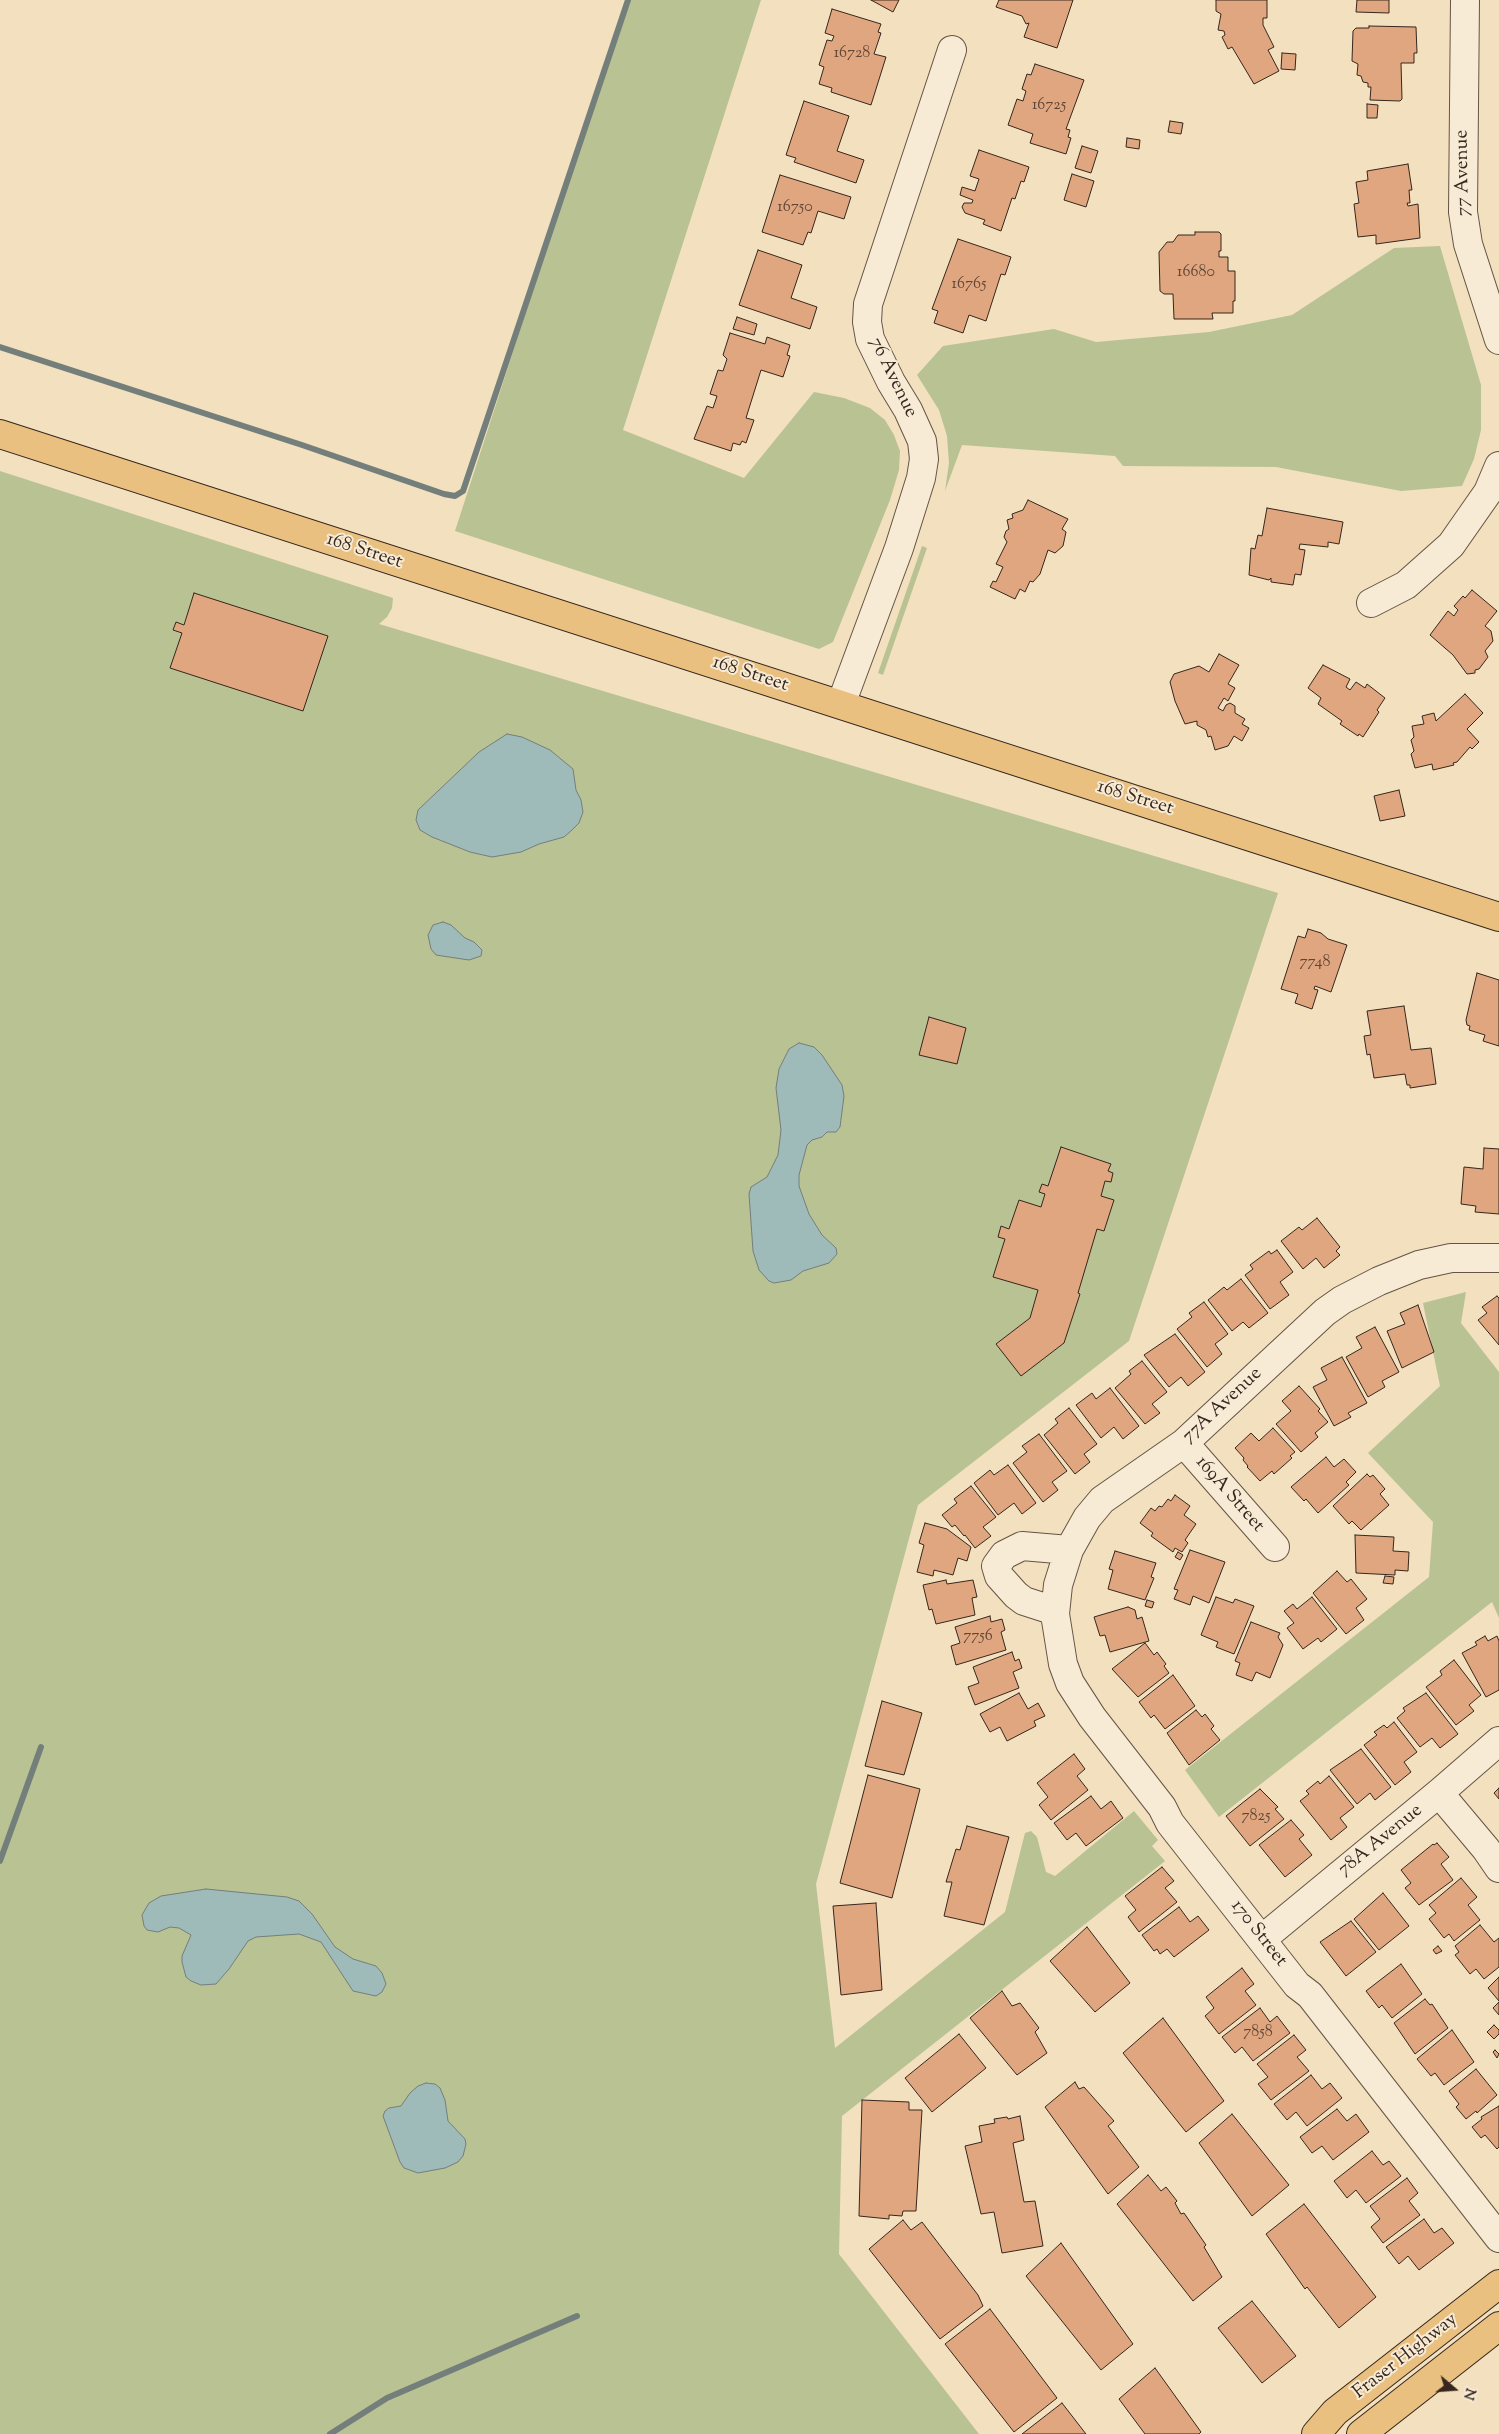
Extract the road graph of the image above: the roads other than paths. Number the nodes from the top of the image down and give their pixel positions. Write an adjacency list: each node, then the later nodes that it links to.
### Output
1 (1465, 0): 3 (street, 77 Avenue)
2 (952, 50): 7 (street, 76 Avenue)
3 (1499, 340)
4 (0, 434): 7 (main road, 168 Street)
5 (1499, 466): 6 (street)
6 (1371, 603)
7 (841, 704): 8 (main road, 168 Street)
8 (1499, 917)
9 (1499, 1258): 10 (street, 77A Avenue)
10 (1184, 1443): 11 (street, 169A Street); 12 (street, 77A Avenue)
11 (1275, 1547)
12 (1069, 1550): 13 (street, 77A Avenue); 13 (street)
13 (1055, 1611): 17 (street, 170 Street)
14 (1499, 1741): 15 (street, 78A Avenue)
15 (1439, 1793): 16 (street); 17 (street, 78A Avenue)
16 (1499, 1868)
17 (1262, 1939): 18 (street, 170 Street)
18 (1499, 2238)
19 (1499, 2284): 21 (main road, Fraser Highway)
20 (1499, 2326): 22 (main road, Fraser Highway)
21 (1438, 2333): 22 (main road); 23 (main road, Fraser Highway)
22 (1368, 2429)
23 (1316, 2434)

